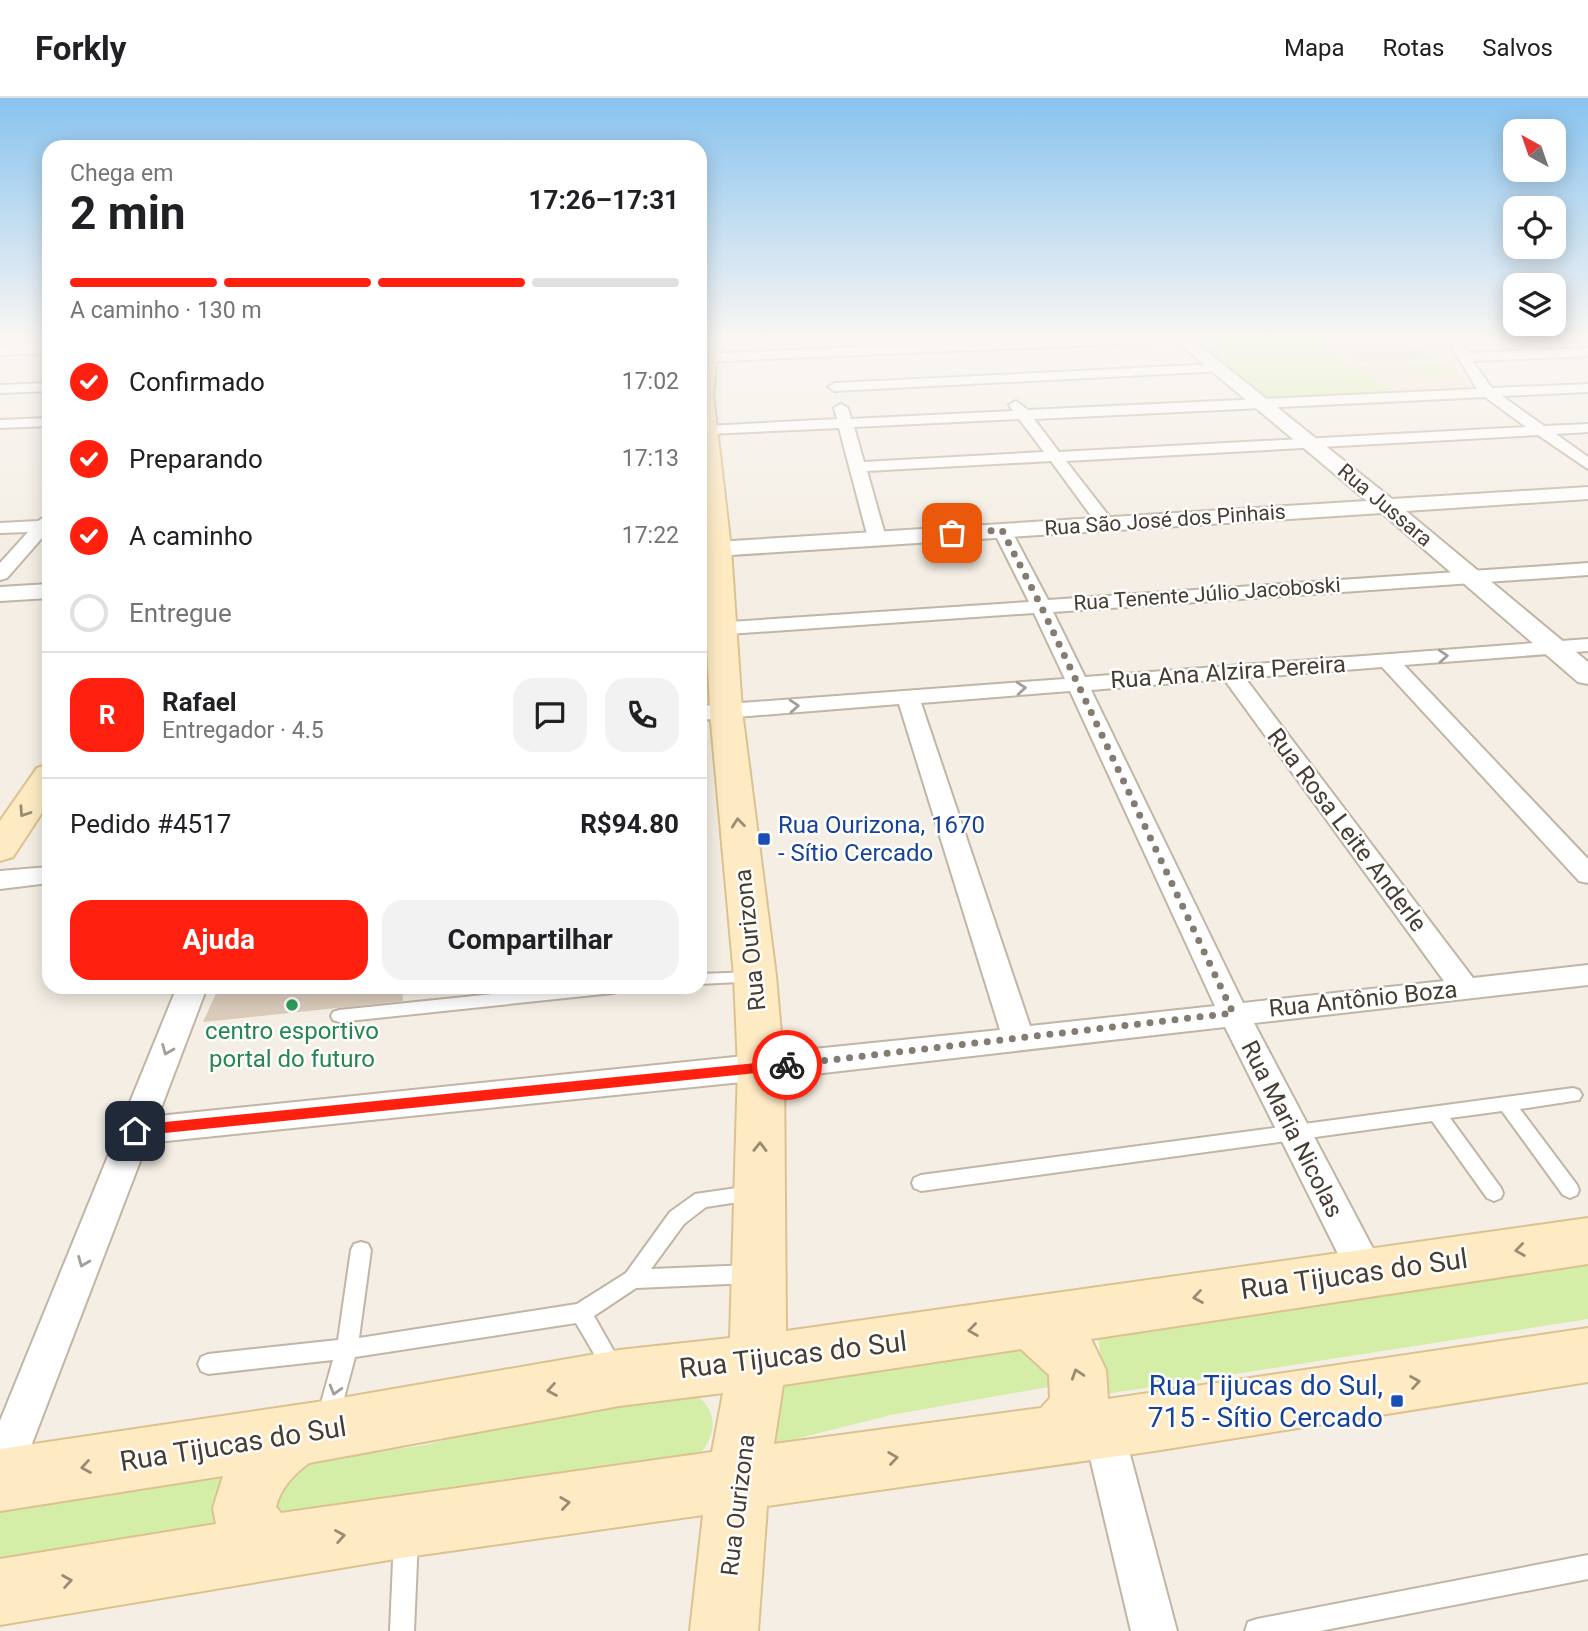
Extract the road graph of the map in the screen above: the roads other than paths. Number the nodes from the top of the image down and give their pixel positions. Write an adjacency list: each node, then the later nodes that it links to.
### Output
1 (797, 409): 10 (street)
2 (841, 409): 10 (street)
3 (1018, 409): 7 (street)
4 (1151, 409): 7 (street)
5 (1268, 409): 13 (street, Rua Jussara)
6 (1509, 409): 12 (street)
7 (1023, 415): 10 (street); 14 (street)
8 (42, 422): 9 (street)
9 (0, 424)
10 (845, 424): 16 (street)
11 (1588, 428): 12 (street)
12 (1539, 431): 13 (street); 15 (street)
13 (1310, 443): 14 (street); 18 (street, Rua Jussara)
14 (1055, 457): 16 (street); 21 (street)
15 (1588, 464)
16 (857, 467): 25 (street)
17 (1588, 493): 18 (street, Rua São José dos Pinhais)
18 (1387, 506): 21 (street, Rua São José dos Pinhais); 29 (street, Rua Jussara)
19 (707, 516): 26 (main road, Rua Ourizona)
20 (42, 523): 23 (street)
21 (1106, 524): 24 (street, Rua São José dos Pinhais)
22 (42, 527): 28 (street)
23 (0, 528)
24 (1002, 530): 25 (street, Rua São José dos Pinhais); 32 (street, Rua Maria Nicolas)
25 (877, 538): 26 (street, Rua São José dos Pinhais)
26 (709, 549): 33 (main road, Rua Ourizona)
27 (1588, 569): 29 (street, Rua Tenente Júlio Jacoboski)
28 (0, 574)
29 (1470, 576): 32 (street, Rua Tenente Júlio Jacoboski); 35 (street, Rua Jussara)
30 (42, 591): 31 (street)
31 (0, 594)
32 (1041, 606): 33 (street, Rua Tenente Júlio Jacoboski); 39 (street, Rua Maria Nicolas)
33 (711, 629): 41 (main road, Rua Ourizona)
34 (1588, 645): 35 (street, Rua Ana Alzira Pereira)
35 (1554, 647): 36 (street, Rua Ana Alzira Pereira, one-way to 35); 38 (street, Rua Jussara)
36 (1387, 660): 37 (street, Rua Ana Alzira Pereira); 44 (street)
37 (1228, 671): 39 (street, Rua Ana Alzira Pereira); 50 (street, Rua Rosa Leite Anderle)
38 (1588, 676)
39 (1075, 683): 40 (street, Rua Ana Alzira Pereira, one-way to 39); 53 (street, Rua Maria Nicolas)
40 (908, 697): 41 (street, Rua Ana Alzira Pereira, one-way to 40); 55 (street)
41 (713, 712): 48 (main road, Rua Ourizona, one-way to 41)
42 (42, 786): 43 (main road, one-way to 43)
43 (0, 849)
44 (1588, 875)
45 (42, 876): 46 (street)
46 (0, 880)
47 (1588, 975): 50 (street, Rua Antônio Boza)
48 (755, 976): 49 (lane); 56 (main road, Rua Ourizona)
49 (707, 979)
50 (1465, 988): 53 (street, Rua Antônio Boza)
51 (189, 994): 60 (street, one-way to 60)
52 (547, 994): 54 (lane)
53 (1233, 1013): 55 (street, Rua Antônio Boza); 61 (street, Rua Maria Nicolas)
54 (339, 1016)
55 (1018, 1037): 56 (street, Rua Antônio Boza)
56 (761, 1068): 60 (street, Rua Antônio Boza); 64 (main road, Rua Ourizona, one-way to 56)
57 (1573, 1095): 58 (lane)
58 (1506, 1103): 59 (lane); 63 (lane)
59 (1436, 1113): 61 (lane); 65 (lane)
60 (135, 1131): 80 (street, one-way to 80)
61 (1294, 1132): 62 (lane); 68 (street, Rua Maria Nicolas)
62 (921, 1183)
63 (1570, 1190)
64 (760, 1192): 69 (main road, Rua Ourizona); 70 (lane)
65 (1494, 1194)
66 (1588, 1241): 68 (main road, Rua Tijucas do Sul, one-way to 68)
67 (361, 1250): 73 (lane)
68 (1366, 1272): 72 (main road, Rua Tijucas do Sul, one-way to 72)
69 (759, 1274): 70 (lane); 75 (main road, Rua Ourizona)
70 (634, 1279): 71 (lane)
71 (581, 1312): 73 (lane); 77 (lane)
72 (1024, 1323): 75 (main road, Rua Tijucas do Sul, one-way to 75); 78 (main road, one-way to 72)
73 (347, 1349): 76 (lane); 79 (lane, one-way to 79)
74 (1588, 1355): 78 (main road, one-way to 74)
75 (758, 1362): 77 (main road, Rua Tijucas do Sul); 81 (main road, Rua Ourizona)
76 (208, 1364)
77 (619, 1378): 79 (main road, Rua Tijucas do Sul, one-way to 79)
78 (1081, 1431): 81 (main road, one-way to 78); 89 (street)
79 (310, 1433): 82 (main road, Rua Tijucas do Sul, one-way to 82); 84 (main road)
80 (0, 1473)
81 (738, 1479): 83 (main road, one-way to 81); 88 (main road, Rua Ourizona)
82 (0, 1480)
83 (407, 1525): 84 (main road, one-way to 83); 87 (lane)
84 (279, 1546): 86 (main road, one-way to 84)
85 (1588, 1567): 90 (lane)
86 (0, 1592)
87 (401, 1631)
88 (724, 1631)
89 (1154, 1631)
90 (1256, 1631)

